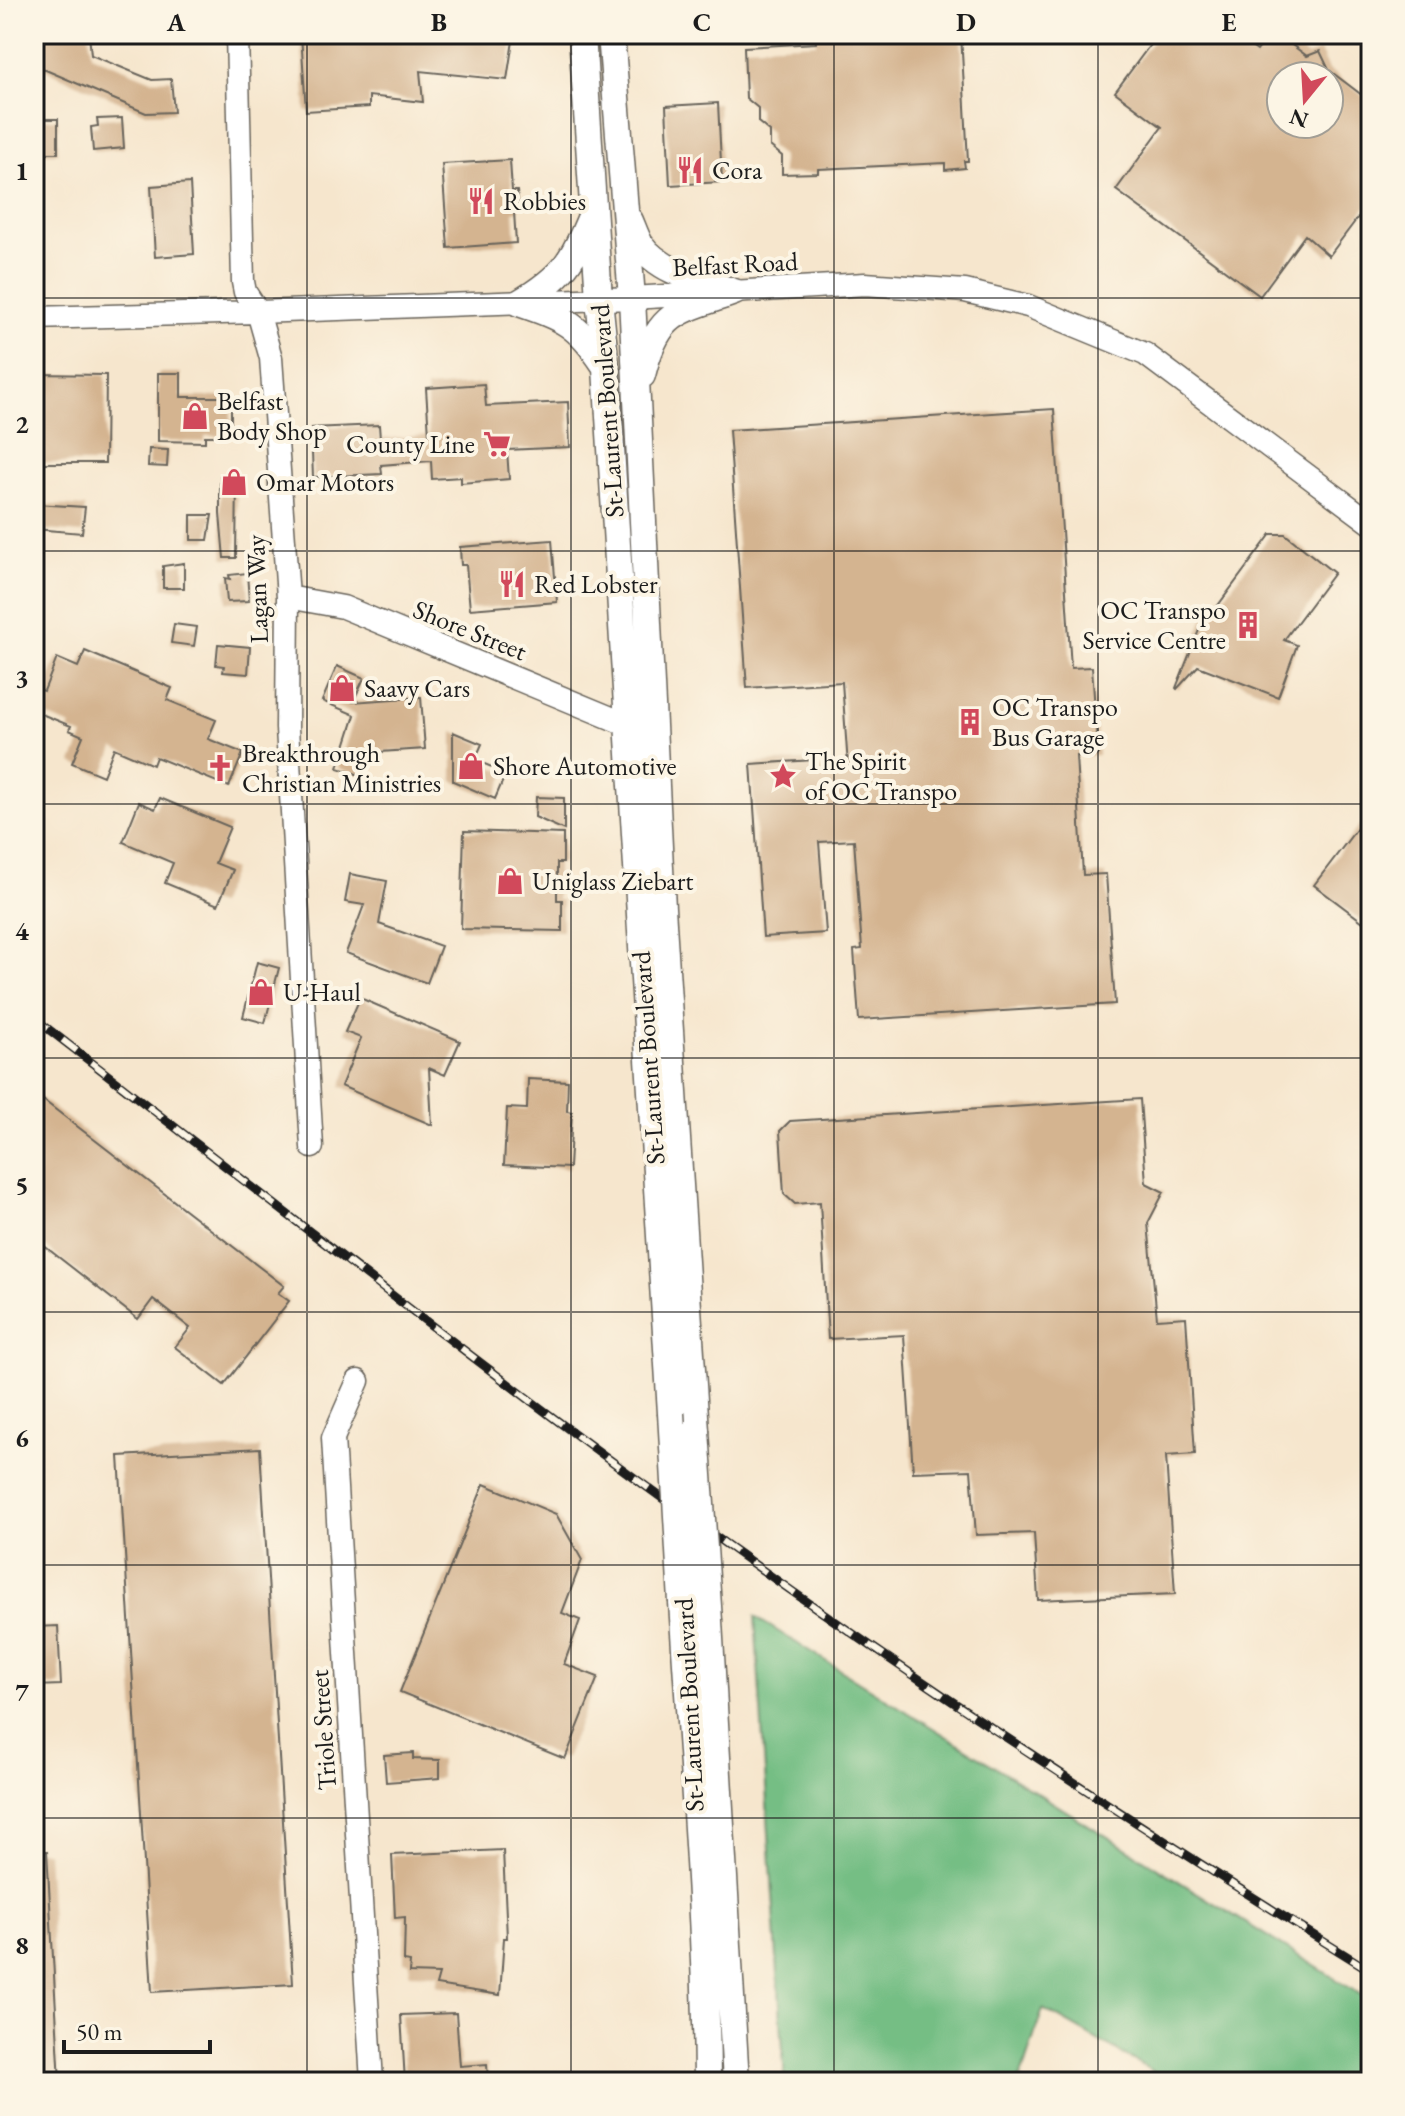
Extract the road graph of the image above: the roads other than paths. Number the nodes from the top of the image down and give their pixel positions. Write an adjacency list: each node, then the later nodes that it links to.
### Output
1 (237, 34): 10 (street, Lagan Way)
2 (582, 34): 4 (main road, St-Laurent Boulevard)
3 (611, 34): 5 (main road, St-Laurent Boulevard)
4 (594, 211): 8 (main road, St-Laurent Boulevard); 9 (main road)
5 (627, 212): 6 (main road); 7 (main road, St-Laurent Boulevard)
6 (734, 292): 7 (street, Belfast Road); 13 (main road); 14 (street, Belfast Road)
7 (632, 298): 8 (street, Belfast Road); 13 (main road, St-Laurent Boulevard)
8 (599, 299): 9 (street, Belfast Road); 12 (main road, St-Laurent Boulevard)
9 (519, 303): 10 (street, Belfast Road); 12 (main road)
10 (258, 312): 11 (street, Belfast Road); 15 (street, Lagan Way)
11 (34, 318)
12 (606, 368): 16 (main road, St-Laurent Boulevard)
13 (637, 398): 21 (main road, St-Laurent Boulevard, bridge)
14 (1371, 523)
15 (288, 597): 16 (street, Shore Street); 17 (street, Lagan Way)
16 (628, 725): 20 (main road, St-Laurent Boulevard, bridge)
17 (312, 1147)
18 (358, 1381): 19 (street, Triole Street)
19 (372, 2082)
20 (707, 2082)
21 (736, 2082)

